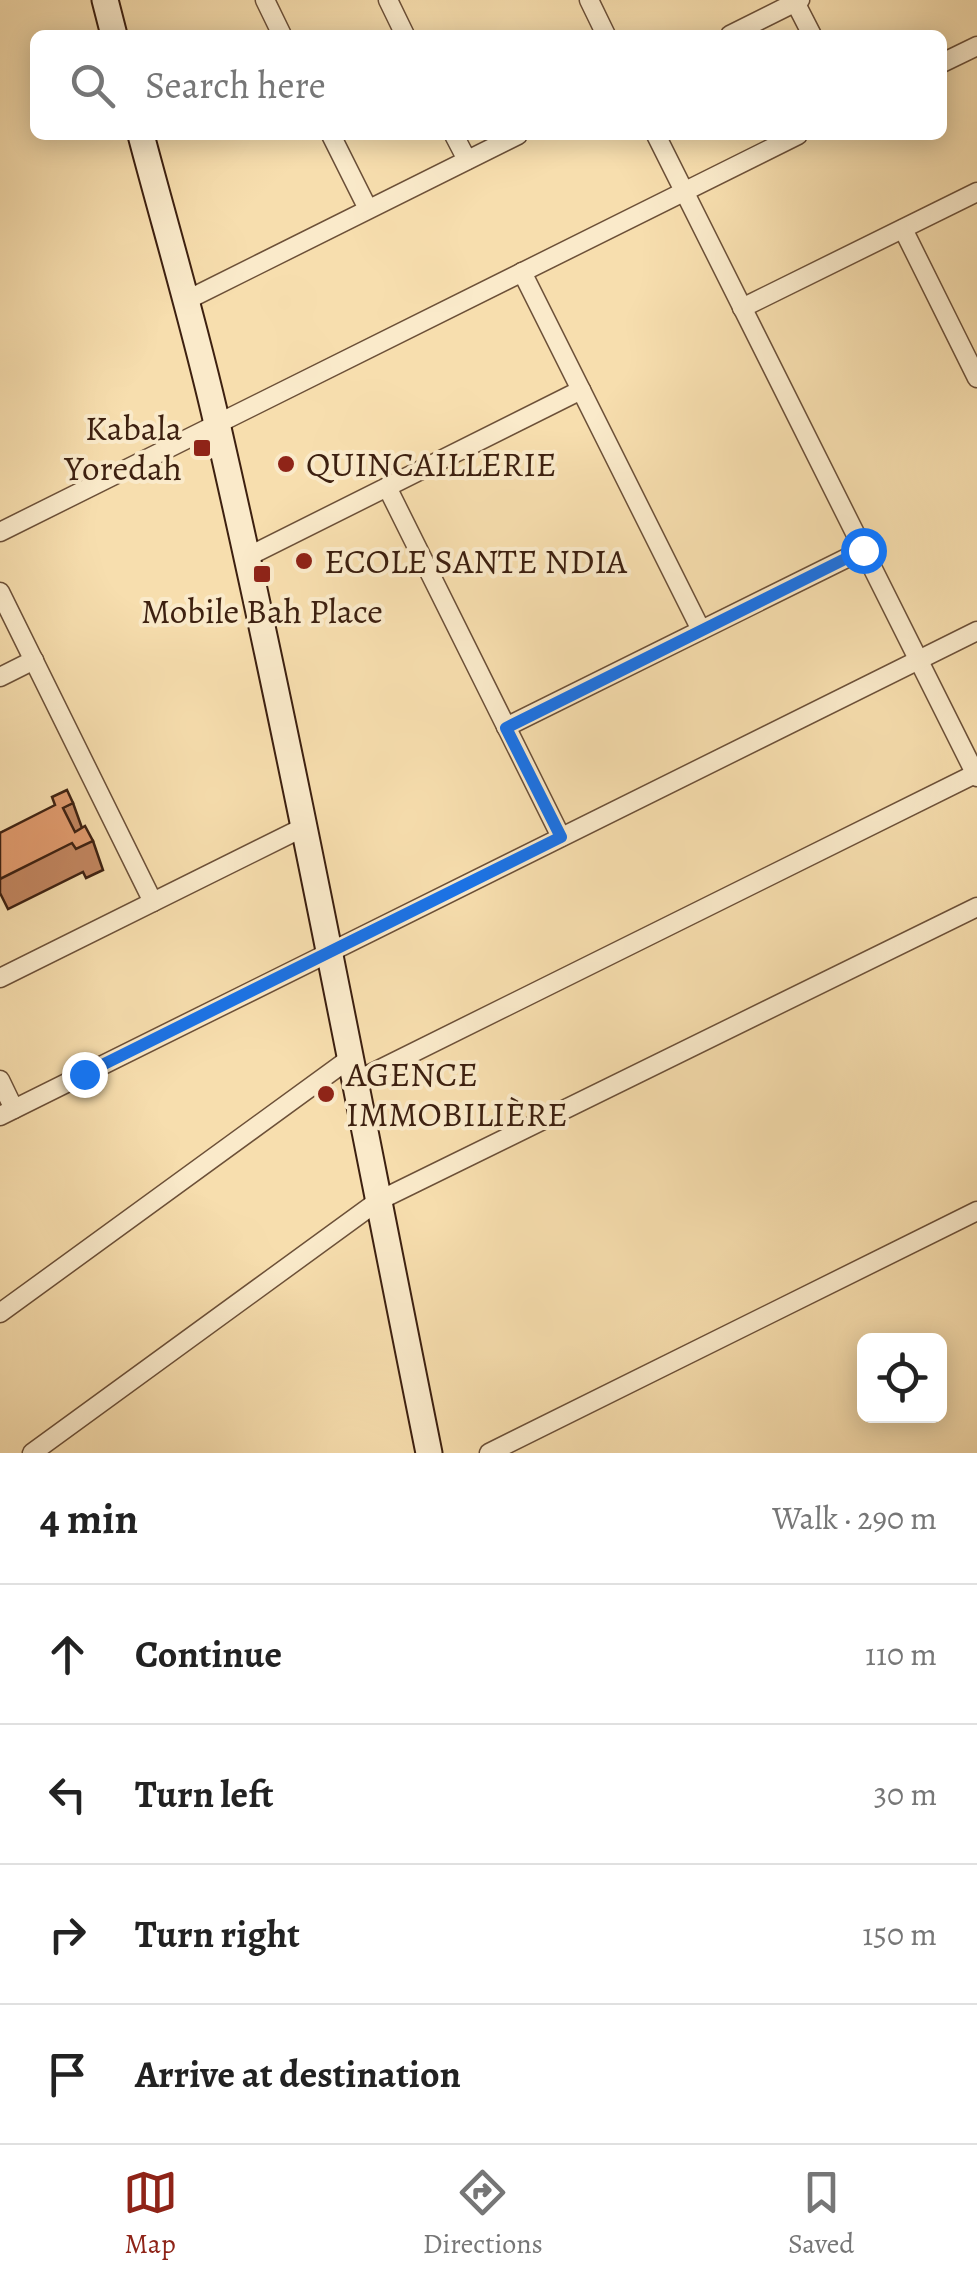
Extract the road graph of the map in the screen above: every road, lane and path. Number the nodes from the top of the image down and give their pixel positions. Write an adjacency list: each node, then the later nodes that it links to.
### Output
1 (105, 0): 6 (main road)
2 (265, 0): 7 (street)
3 (388, 0): 8 (street)
4 (588, 0): 9 (street)
5 (797, 1): 10 (street); 11 (street)
6 (113, 30)
7 (280, 30)
8 (403, 30)
9 (603, 30)
10 (740, 30)
11 (810, 30)
12 (977, 46): 13 (street)
13 (947, 61)
14 (141, 140): 26 (main road)
15 (334, 140): 23 (street)
16 (457, 140): 20 (street)
17 (508, 140): 20 (street)
18 (658, 140): 21 (street)
19 (788, 140): 21 (street)
20 (467, 160): 23 (street)
21 (684, 192): 25 (street); 27 (street)
22 (977, 192): 24 (street)
23 (368, 209): 26 (street)
24 (903, 229): 27 (street); 28 (street)
25 (522, 272): 29 (street); 30 (street)
26 (185, 301): 30 (main road)
27 (742, 308): 33 (street)
28 (977, 378)
29 (581, 390): 31 (street); 36 (street)
30 (218, 424): 32 (street); 34 (main road)
31 (387, 488): 34 (street); 41 (street)
32 (0, 532)
33 (863, 550): 36 (street); 39 (street)
34 (247, 557): 43 (main road)
35 (0, 592): 38 (street)
36 (700, 630): 41 (street)
37 (977, 630): 39 (street)
38 (34, 660): 40 (street); 45 (street)
39 (918, 660): 42 (street); 44 (street)
40 (0, 677)
41 (506, 728): 44 (street)
42 (976, 774): 49 (street)
43 (304, 827): 45 (street); 47 (main road)
44 (561, 837): 47 (street)
45 (153, 902): 48 (street)
46 (977, 907): 52 (street)
47 (330, 952): 49 (main road); 51 (street)
48 (0, 978)
49 (351, 1070): 52 (main road); 54 (street)
50 (0, 1080): 51 (street)
51 (7, 1112)
52 (378, 1201): 55 (street); 56 (main road)
53 (977, 1211): 57 (street)
54 (0, 1313)
55 (32, 1453)
56 (429, 1453)
57 (489, 1453)

